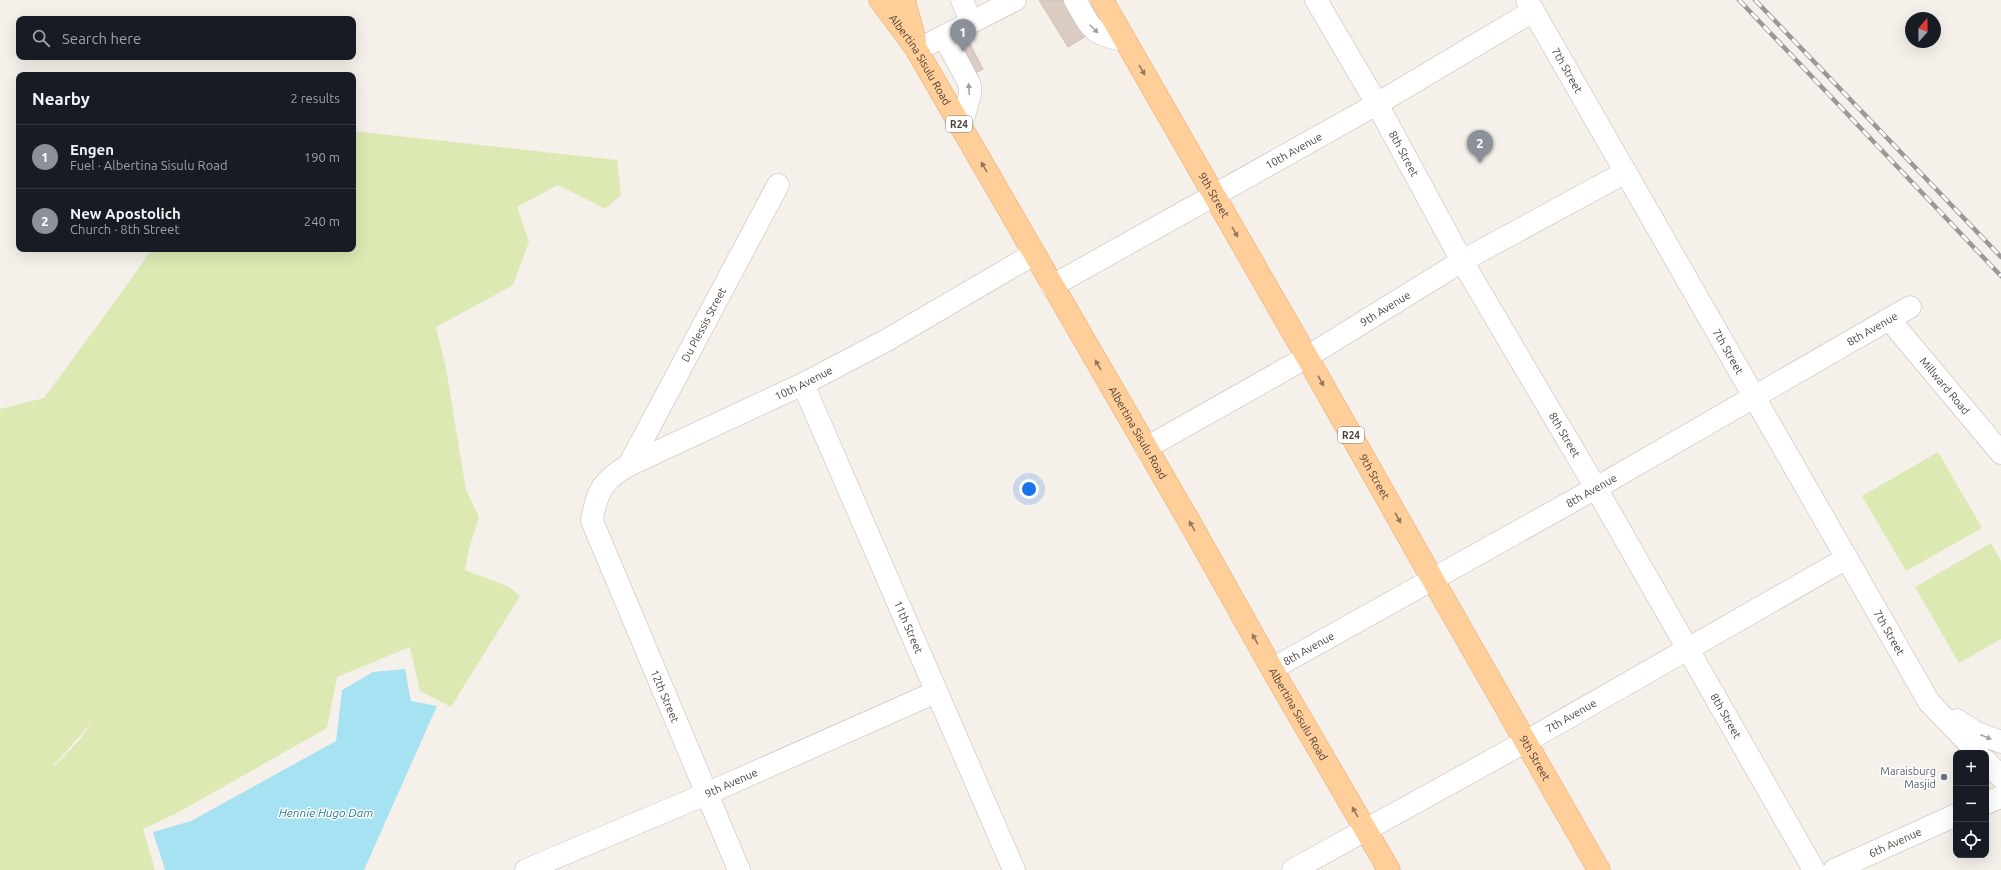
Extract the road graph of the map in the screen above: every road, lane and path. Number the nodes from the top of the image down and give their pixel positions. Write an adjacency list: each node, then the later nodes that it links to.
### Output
1 (880, 0): 12 (main road, Albertina Sisulu Road / R24)
2 (904, 0): 12 (main road)
3 (962, 0): 9 (street)
4 (1015, 0): 9 (street)
5 (1075, 0): 11 (street, one-way to 11)
6 (1102, 0): 11 (main road, 9th Street / R24)
7 (1316, 0): 13 (street, 8th Street)
8 (1530, 5): 13 (street, 10th Avenue); 15 (street, 7th Street)
9 (971, 22): 10 (street)
10 (944, 36): 12 (street); 14 (street, one-way to 10)
11 (1125, 40): 17 (main road, 9th Street / R24, one-way to 17)
12 (916, 48): 14 (main road, Albertina Sisulu Road / R24)
13 (1377, 104): 17 (street, 10th Avenue); 19 (street, 8th Street)
14 (961, 127): 18 (main road, Albertina Sisulu Road / R24, one-way to 14)
15 (1626, 172): 19 (street, 9th Avenue); 25 (street, 7th Street)
16 (778, 184): 28 (street, Du Plessis Street)
17 (1213, 195): 20 (street, 10th Avenue); 23 (main road, 9th Street / R24, one-way to 23)
18 (1034, 254): 20 (main road, Albertina Sisulu Road / R24); 24 (street, 10th Avenue)
19 (1462, 261): 23 (street, 9th Avenue); 29 (street, 8th Street)
20 (1052, 286): 26 (main road, Albertina Sisulu Road / R24, one-way to 20)
21 (1910, 307): 22 (street, 8th Avenue)
22 (1889, 319): 25 (street, 8th Avenue); 27 (street, Millward Road)
23 (1308, 357): 26 (street, 9th Avenue); 32 (main road, 9th Street / R24, one-way to 32)
24 (803, 384): 28 (street, 10th Avenue); 35 (street, 11th Street)
25 (1754, 396): 29 (street, 8th Avenue); 31 (street, 7th Street)
26 (1146, 448): 34 (main road, Albertina Sisulu Road / R24, one-way to 26)
27 (2001, 453)
28 (629, 465): 30 (street, 10th Avenue)
29 (1596, 488): 32 (street, 8th Avenue); 33 (street, 8th Street)
30 (592, 521): 42 (street, 12th Street)
31 (1847, 558): 33 (street, 7th Avenue); 36 (street, 7th Street)
32 (1433, 580): 34 (street, 8th Avenue); 37 (main road, 9th Street / R24)
33 (1687, 649): 37 (street, 7th Avenue); 53 (street, 8th Street)
34 (1272, 669): 46 (main road, Albertina Sisulu Road / R24, one-way to 34)
35 (936, 692): 42 (street, 9th Avenue); 49 (street, 11th Street)
36 (1929, 702): 38 (street, 7th Street, one-way to 38); 39 (street, 7th Street)
37 (1525, 742): 46 (street, 7th Avenue); 52 (main road, 9th Street / R24)
38 (2001, 742)
39 (1975, 750)
40 (1989, 764): 41 (street)
41 (2001, 777)
42 (706, 794): 47 (street, 9th Avenue); 48 (street, 12th Street)
43 (2001, 797): 44 (street)
44 (1989, 802)
45 (1953, 816): 54 (street, 6th Avenue)
46 (1366, 830): 50 (street, 7th Avenue); 51 (main road, Albertina Sisulu Road / R24)
47 (526, 870)
48 (739, 870)
49 (1014, 870)
50 (1293, 870)
51 (1389, 870)
52 (1599, 870)
53 (1814, 870)
54 (1834, 870)

